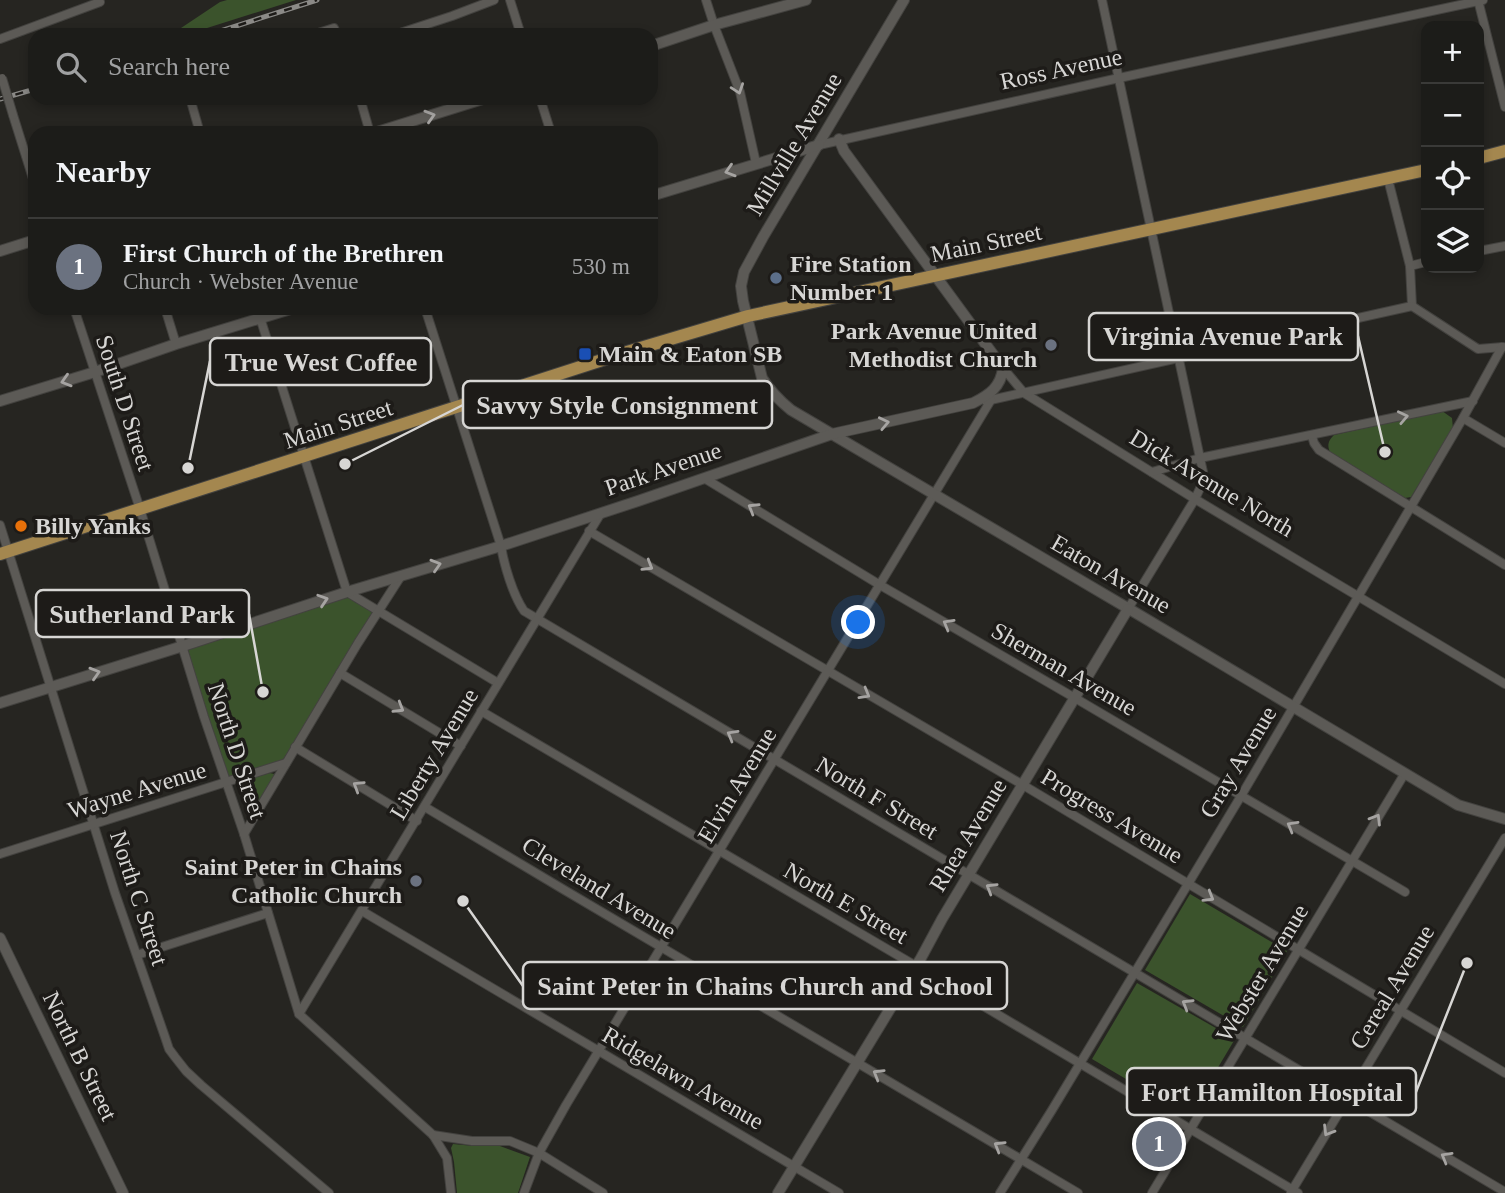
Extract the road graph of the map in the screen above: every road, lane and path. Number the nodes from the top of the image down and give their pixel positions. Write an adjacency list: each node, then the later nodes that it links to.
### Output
1 (494, 0): 10 (street)
2 (510, 0): 11 (street)
3 (706, 0): 9 (street)
4 (806, 0): 9 (main road)
5 (905, 0): 26 (main road, Millville Avenue)
6 (1102, 0): 15 (street)
7 (1480, 0): 15 (street, Ross Avenue); 20 (street)
8 (100, 2): 12 (street)
9 (713, 25): 13 (main road); 30 (street, one-way to 30)
10 (415, 28)
11 (519, 28)
12 (0, 38)
13 (658, 44)
14 (1, 75): 29 (street, bridge)
15 (1119, 78): 25 (street, Ross Avenue); 34 (street)
16 (192, 105): 21 (street)
17 (362, 105): 22 (street)
18 (463, 105): 23 (main road, one-way to 18)
19 (542, 105): 24 (street)
20 (1505, 107)
21 (198, 126)
22 (370, 126)
23 (395, 126)
24 (549, 126)
25 (839, 139): 26 (street, Ross Avenue); 41 (main road, Dick Avenue North)
26 (819, 145): 30 (main road, Ross Avenue); 48 (main road, Millville Avenue)
27 (1505, 151): 28 (main road)
28 (1484, 157)
29 (28, 163)
30 (756, 163): 33 (main road, Ross Avenue, one-way to 33)
31 (1421, 171): 32 (main road, Main Street)
32 (1388, 179): 34 (main road, Main Street); 40 (street)
33 (658, 194)
34 (1150, 229): 41 (main road, Main Street); 51 (street)
35 (28, 242): 38 (main road)
36 (1505, 246): 37 (street)
37 (1484, 250)
38 (0, 251)
39 (1421, 263): 40 (street)
40 (1410, 266): 42 (street)
41 (935, 275): 48 (main road, Main Street); 52 (main road, Dick Avenue North)
42 (1412, 306): 50 (street); 51 (street, Park Avenue)
43 (76, 315): 53 (street, South D Street)
44 (167, 315): 49 (street)
45 (254, 315): 49 (main road)
46 (260, 315): 64 (street)
47 (427, 315): 59 (street, North F Street)
48 (748, 316): 59 (main road, Main Street); 61 (main road, Eaton Avenue)
49 (176, 344): 53 (main road)
50 (1503, 346): 57 (street, Gray Avenue)
51 (1179, 358): 54 (street, Park Avenue); 65 (street)
52 (1003, 368): 54 (street, Dick Avenue North); 58 (main road)
53 (95, 372): 56 (main road, one-way to 56); 71 (street, South D Street)
54 (1024, 393): 55 (street, Park Avenue); 66 (street, Dick Avenue North)
55 (991, 400): 58 (street, Park Avenue); 68 (street, Elvin Avenue)
56 (0, 401)
57 (1473, 401): 60 (street, Gray Avenue); 62 (street, one-way to 57)
58 (973, 403): 61 (main road, Park Avenue, one-way to 58)
59 (457, 407): 64 (main road, Main Street); 75 (street, North F Street)
60 (1464, 418): 63 (street); 70 (street, Gray Avenue)
61 (832, 434): 67 (main road, Park Avenue); 68 (main road, Eaton Avenue)
62 (1312, 436): 65 (street); 70 (street)
63 (1505, 443)
64 (304, 457): 71 (main road, Main Street); 80 (street)
65 (1200, 458): 66 (street); 69 (street)
66 (1152, 472): 69 (street, Dick Avenue North)
67 (704, 478): 72 (main road, Park Avenue); 79 (street, Sherman Avenue, one-way to 67)
68 (935, 495): 79 (street, Elvin Avenue); 82 (main road, Eaton Avenue)
69 (1195, 499): 81 (street, Dick Avenue North); 82 (street, Rhea Avenue)
70 (1411, 507): 77 (street); 81 (street, Gray Avenue)
71 (140, 509): 76 (main road, Main Street); 85 (street, North D Street)
72 (601, 513): 74 (street, Liberty Avenue); 75 (main road, Park Avenue)
73 (0, 525): 76 (street, North C Street)
74 (589, 531): 84 (street, Liberty Avenue); 86 (street, Progress Avenue, one-way to 86)
75 (501, 546): 78 (main road, Park Avenue, one-way to 75); 84 (street, North F Street)
76 (4, 553): 90 (street, North C Street)
77 (1505, 565)
78 (401, 576): 80 (main road, Park Avenue); 83 (street)
79 (880, 585): 86 (street, Elvin Avenue); 91 (street, Sherman Avenue, one-way to 79)
80 (347, 592): 83 (street); 85 (main road, Park Avenue, one-way to 80)
81 (1358, 596): 89 (street, Dick Avenue North); 93 (street, Gray Avenue)
82 (1128, 608): 91 (main road, Rhea Avenue); 93 (main road, Eaton Avenue)
83 (378, 611): 87 (street); 88 (street)
84 (536, 620): 88 (street, Liberty Avenue); 97 (street, North F Street, one-way to 84)
85 (183, 646): 90 (main road, Park Avenue, one-way to 85); 100 (street, North D Street)
86 (828, 672): 97 (street, Elvin Avenue); 101 (street, Progress Avenue, one-way to 101)
87 (340, 673): 95 (street, one-way to 95); 96 (street)
88 (498, 683): 94 (street, Liberty Avenue)
89 (1505, 684)
90 (51, 686): 92 (main road, Park Avenue); 106 (street, North C Street)
91 (1075, 698): 101 (main road, Rhea Avenue); 102 (street, Sherman Avenue)
92 (0, 703)
93 (1293, 706): 99 (main road, Eaton Avenue); 102 (street, Gray Avenue)
94 (481, 711): 95 (street, Liberty Avenue); 109 (street, North E Street)
95 (461, 746): 103 (street, Liberty Avenue)
96 (295, 747): 98 (street); 105 (street, one-way to 96)
97 (775, 759): 109 (street, Elvin Avenue); 112 (street, North F Street)
98 (286, 763): 100 (street, Wayne Avenue); 107 (street)
99 (1405, 772): 104 (main road, Eaton Avenue); 111 (street, Webster Avenue, one-way to 99)
100 (228, 782): 106 (street, Wayne Avenue); 107 (street, North D Street)
101 (1023, 785): 112 (main road, Rhea Avenue); 113 (street, Progress Avenue)
102 (1241, 796): 111 (street, Sherman Avenue, one-way to 102); 113 (street, Gray Avenue)
103 (425, 807): 105 (street, Liberty Avenue); 118 (street, Cleveland Avenue)
104 (1505, 819)
105 (416, 821): 115 (street, Liberty Avenue)
106 (94, 823): 110 (street, Wayne Avenue); 120 (street, North C Street)
107 (244, 834): 116 (street, North D Street)
108 (1505, 838): 123 (street, Cereal Avenue)
109 (719, 852): 118 (street, Elvin Avenue); 121 (street, North E Street)
110 (0, 854)
111 (1351, 861): 114 (street, Sherman Avenue); 119 (street, Webster Avenue)
112 (969, 875): 121 (main road, Rhea Avenue); 122 (street, North F Street, one-way to 112)
113 (1188, 884): 119 (street, Progress Avenue, one-way to 119); 122 (street, Gray Avenue)
114 (1405, 892)
115 (362, 911): 124 (street, Liberty Avenue); 126 (street, Ridgelawn Avenue)
116 (268, 913): 120 (street); 124 (street, North D Street)
117 (0, 938): 138 (main road, North B Street)
118 (661, 948): 126 (street, Elvin Avenue); 127 (street, Cleveland Avenue)
119 (1298, 950): 123 (street, Progress Avenue); 125 (street, Webster Avenue)
120 (137, 955): 139 (street, North C Street)
121 (916, 966): 127 (main road, Rhea Avenue); 128 (street, North E Street)
122 (1134, 973): 125 (street, North F Street, one-way to 122); 128 (street, Gray Avenue)
123 (1401, 1010): 129 (street, Progress Avenue); 130 (street, Cereal Avenue)
124 (299, 1014): 132 (street)
125 (1245, 1039): 130 (street, North F Street); 131 (street, Webster Avenue)
126 (600, 1051): 133 (street, Elvin Avenue); 135 (street, Ridgelawn Avenue)
127 (858, 1062): 134 (street, Cleveland Avenue, one-way to 127); 135 (main road, Rhea Avenue)
128 (1080, 1063): 131 (street, North E Street); 134 (street, Gray Avenue)
129 (1505, 1073)
130 (1347, 1100): 136 (street, Cereal Avenue, one-way to 136); 137 (street, North F Street, one-way to 130)
131 (1192, 1129): 136 (street, North E Street); 147 (street, Webster Avenue)
132 (433, 1135): 133 (street); 140 (street)
133 (539, 1153): 141 (street, Elvin Avenue); 142 (street)
134 (1022, 1159): 145 (street, Gray Avenue); 146 (street, Cleveland Avenue)
135 (795, 1166): 143 (main road, Rhea Avenue); 144 (street, Ridgelawn Avenue)
136 (1294, 1192)
137 (1505, 1192)
138 (123, 1193)
139 (329, 1193)
140 (451, 1193)
141 (524, 1193)
142 (603, 1193)
143 (778, 1193)
144 (839, 1193)
145 (1000, 1193)
146 (1079, 1193)
147 (1152, 1193)

